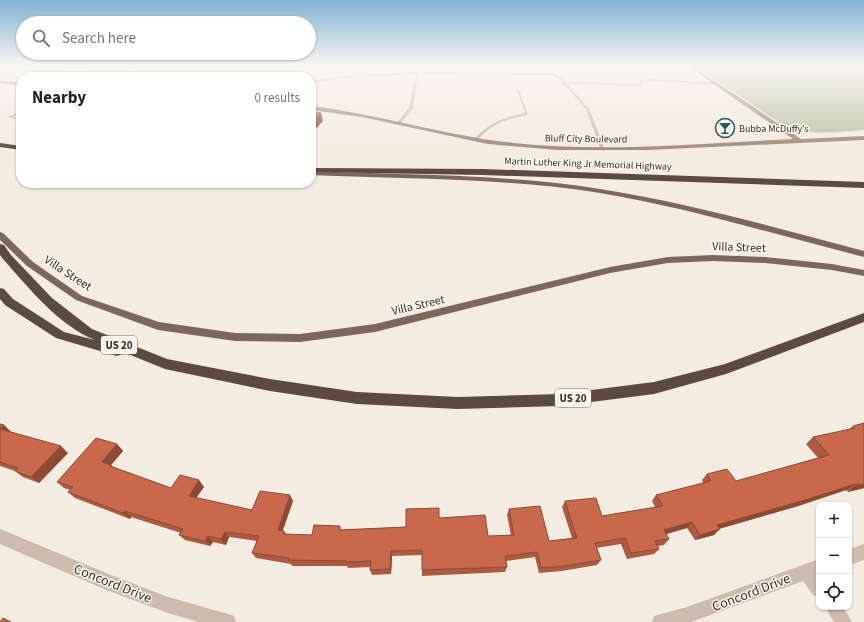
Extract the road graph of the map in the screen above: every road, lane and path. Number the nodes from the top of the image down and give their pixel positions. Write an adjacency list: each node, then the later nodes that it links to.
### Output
1 (413, 94): 9 (lane)
2 (520, 94): 12 (lane)
3 (574, 94): 16 (lane)
4 (732, 94): 13 (street)
5 (750, 94): 10 (lane)
6 (316, 109): 9 (street, Bluff City Boulevard)
7 (16, 114): 8 (lane)
8 (16, 118)
9 (399, 123): 12 (street, Bluff City Boulevard)
10 (864, 127)
11 (864, 138): 13 (street, Bluff City Boulevard)
12 (476, 140): 16 (street, Bluff City Boulevard)
13 (800, 141): 16 (street, Bluff City Boulevard)
14 (0, 145): 15 (highway)
15 (16, 147)
16 (603, 150)
17 (316, 171): 19 (highway, Martin Luther King Jr Memorial Highway)
18 (316, 171): 22 (main road, Villa Street)
19 (864, 185)
20 (0, 235): 23 (main road, Villa Street)
21 (0, 247): 26 (highway, US 20)
22 (864, 254)
23 (864, 273)
24 (0, 292): 26 (highway)
25 (864, 316): 26 (highway, US 20)
26 (165, 364)
27 (0, 536): 33 (street, Concord Drive)
28 (864, 552): 29 (street)
29 (852, 556)
30 (812, 569): 31 (street); 34 (street, Concord Drive)
31 (816, 580)
32 (835, 610): 35 (street)
33 (228, 622)
34 (660, 622)
35 (844, 622)

